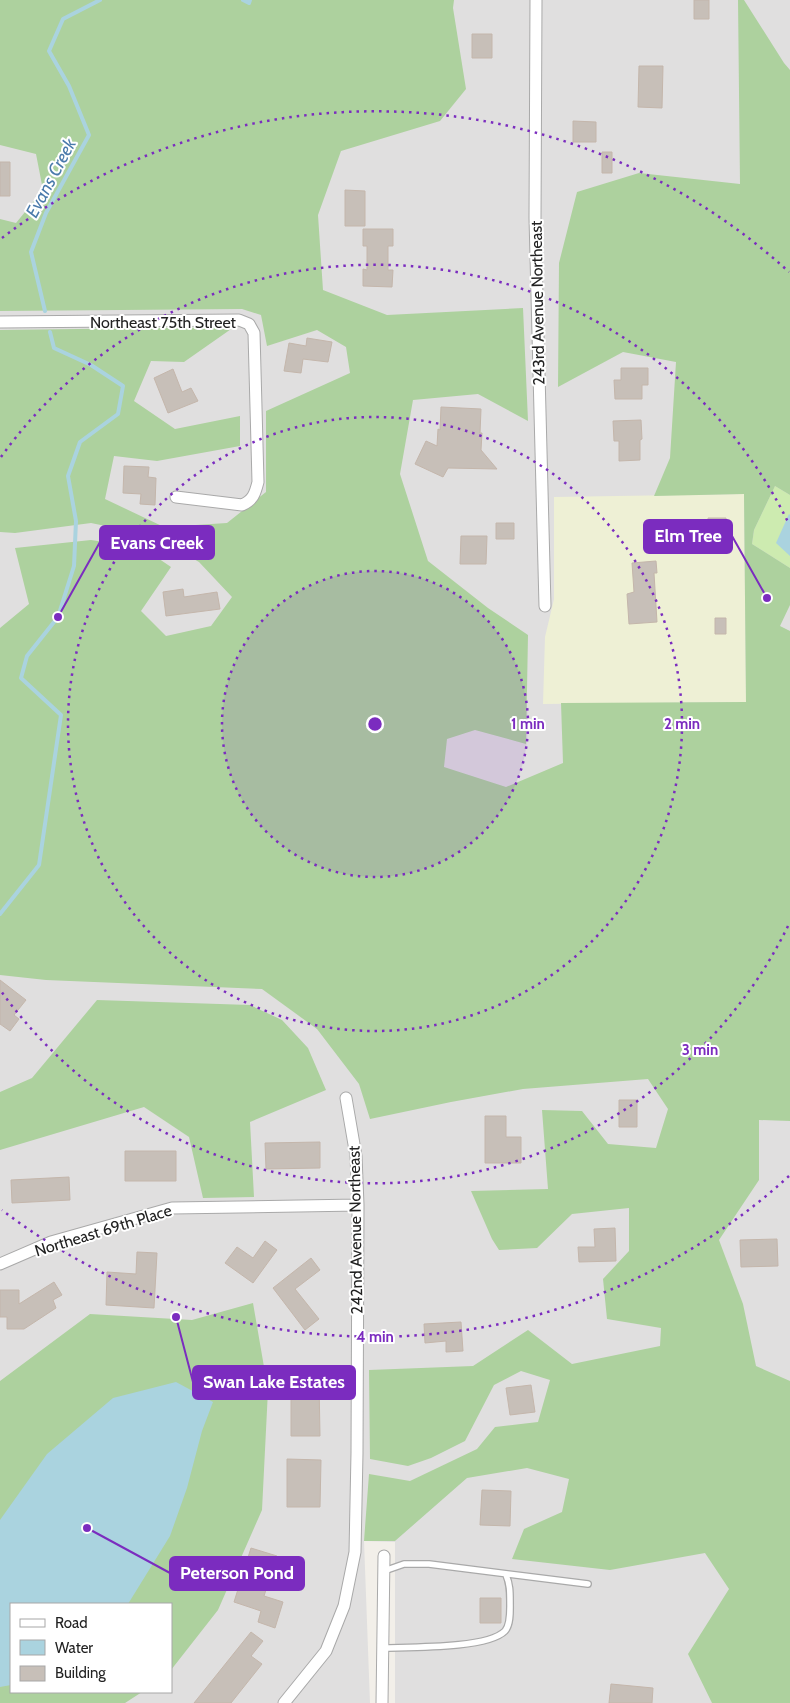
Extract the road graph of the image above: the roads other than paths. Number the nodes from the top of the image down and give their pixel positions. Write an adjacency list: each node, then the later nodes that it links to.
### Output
1 (536, 0): 4 (street, 243rd Avenue Northeast)
2 (0, 322): 3 (street, Northeast 75th Street)
3 (176, 497)
4 (545, 606)
5 (346, 1098): 6 (street, 242nd Avenue Northeast)
6 (358, 1205): 7 (street, Northeast 69th Place); 13 (street, 242nd Avenue Northeast)
7 (0, 1264)
8 (384, 1556): 9 (street)
9 (384, 1571): 10 (lane); 12 (street)
10 (506, 1575): 11 (lane); 12 (lane)
11 (588, 1584)
12 (383, 1648): 14 (street)
13 (284, 1703)
14 (382, 1703)

